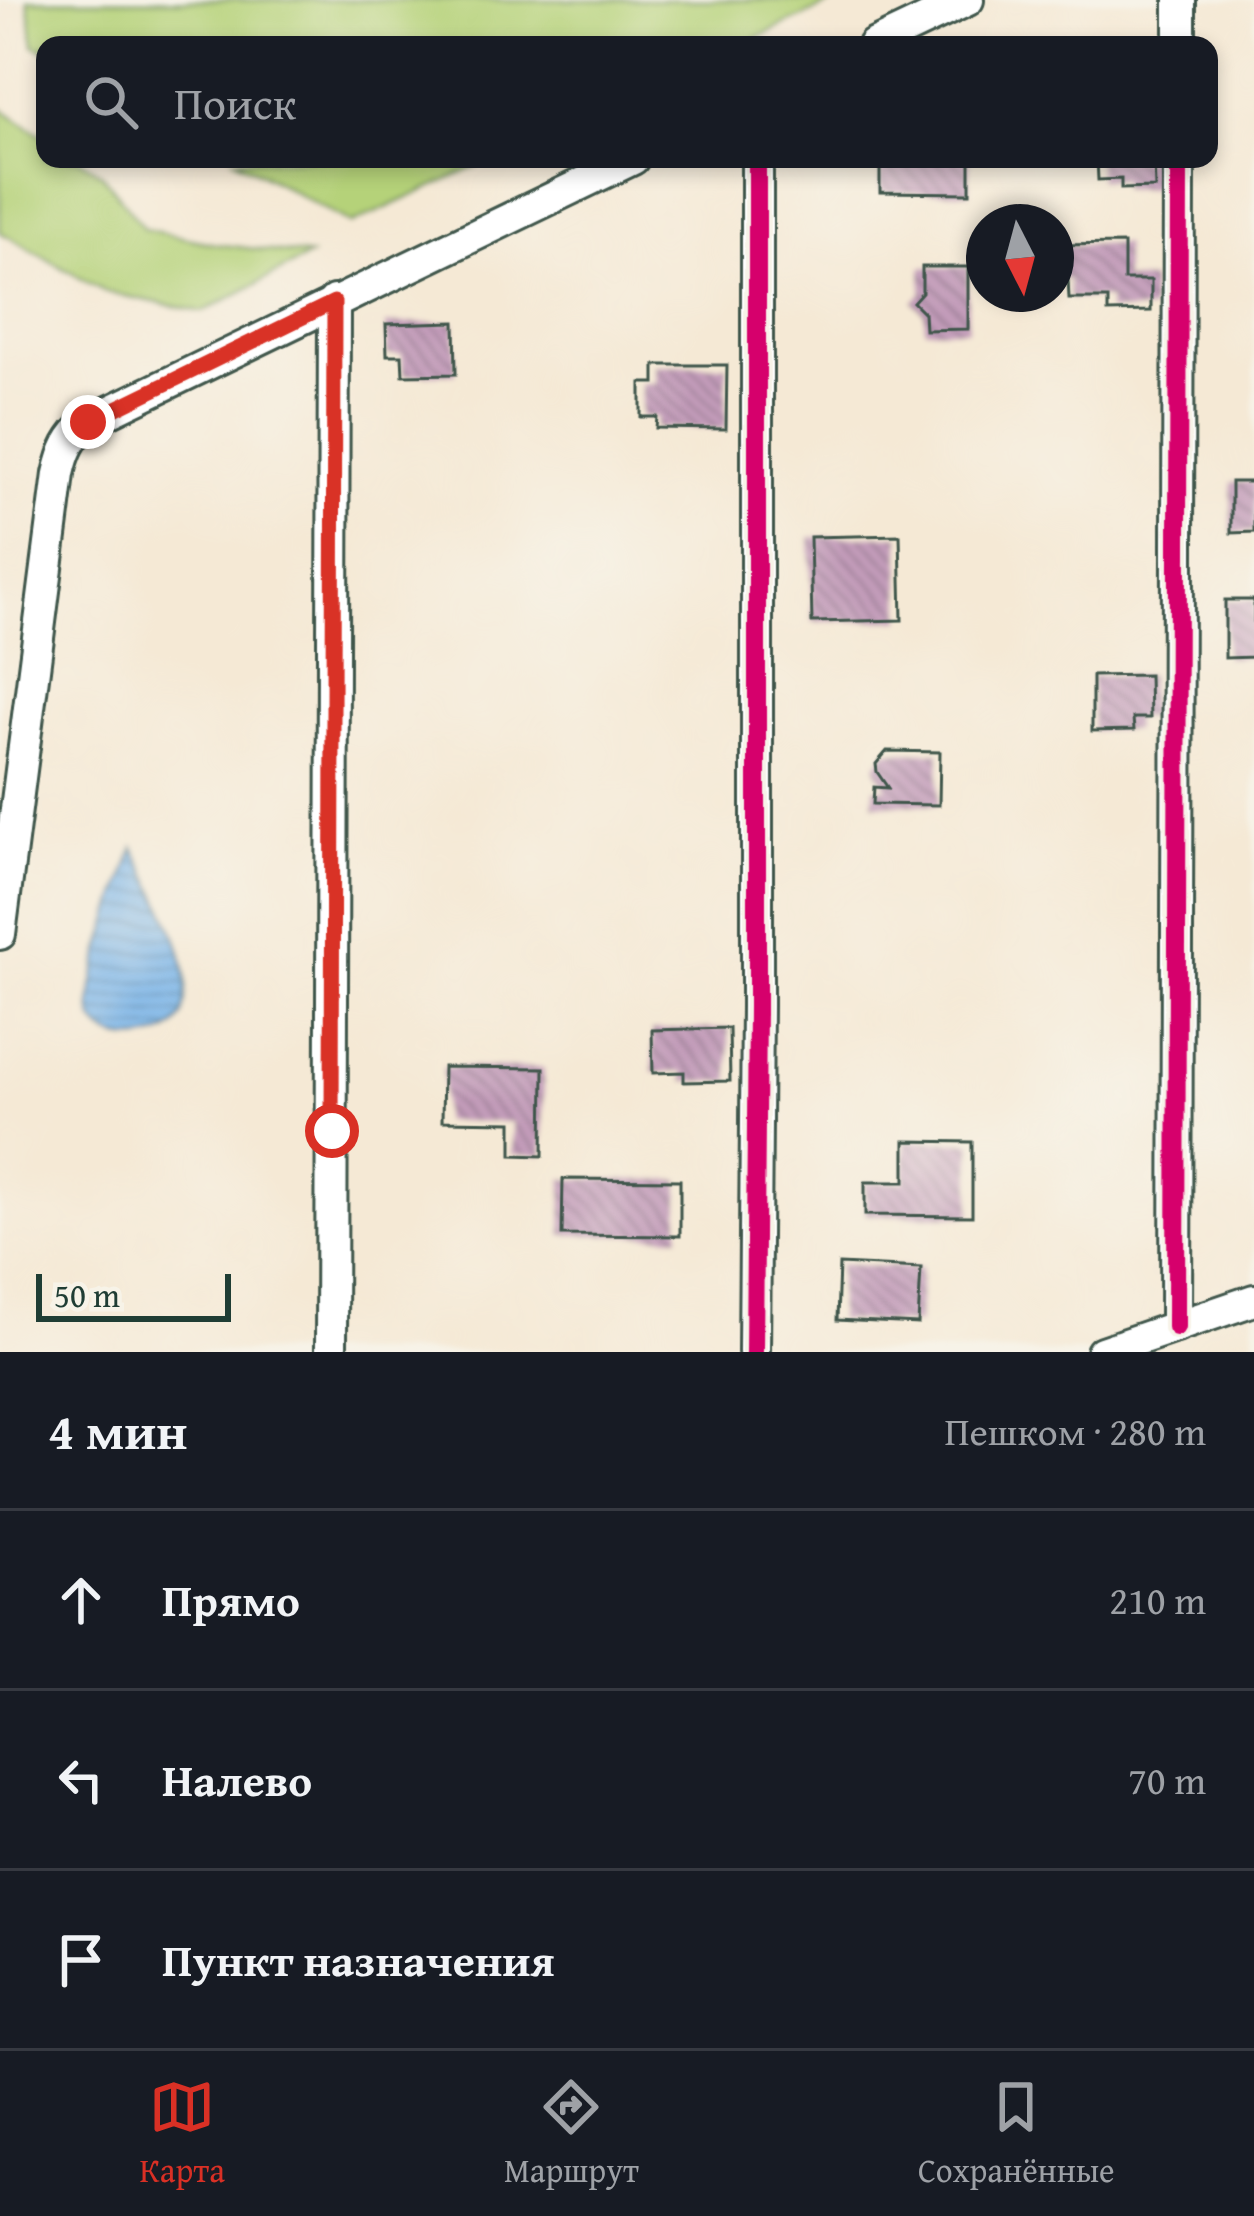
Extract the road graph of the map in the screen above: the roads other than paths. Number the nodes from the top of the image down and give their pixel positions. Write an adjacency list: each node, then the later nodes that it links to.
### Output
1 (968, 0): 3 (street)
2 (1180, 0): 4 (street)
3 (892, 36)
4 (1180, 36)
5 (614, 168): 8 (street)
6 (757, 168): 13 (street)
7 (1179, 168): 11 (street)
8 (334, 302): 9 (street); 12 (street)
9 (0, 934)
10 (1254, 1300): 11 (street)
11 (1176, 1327): 14 (street)
12 (332, 1352)
13 (754, 1352)
14 (1102, 1352)

